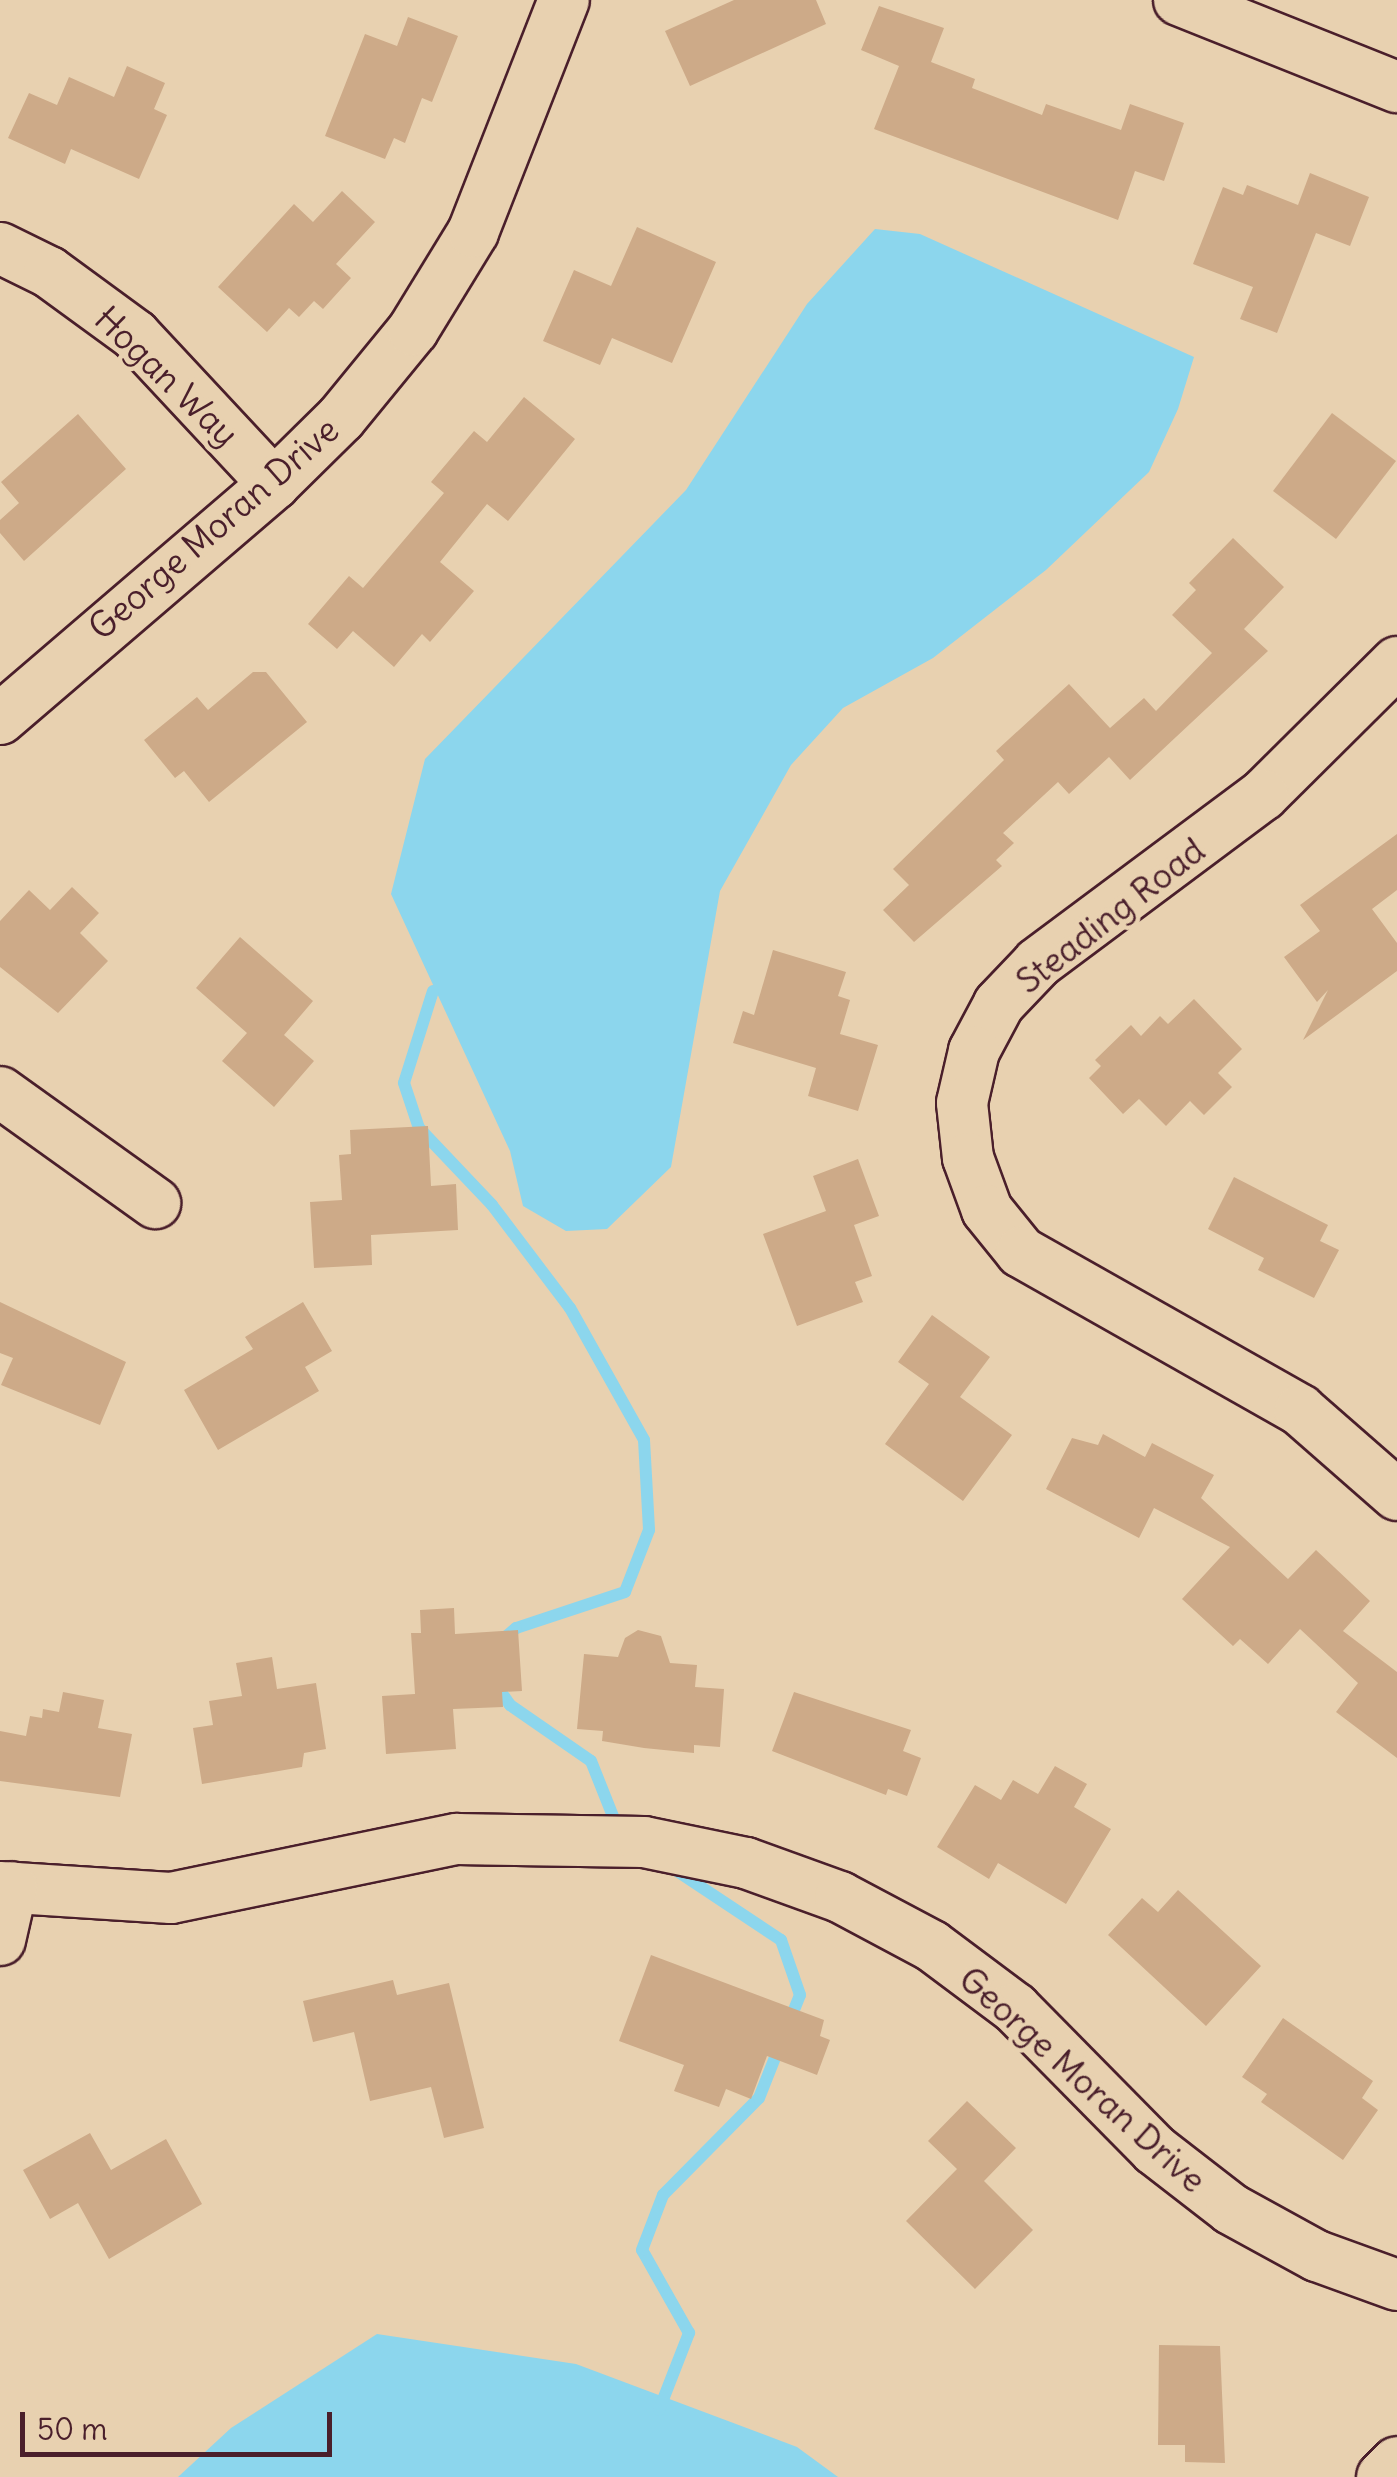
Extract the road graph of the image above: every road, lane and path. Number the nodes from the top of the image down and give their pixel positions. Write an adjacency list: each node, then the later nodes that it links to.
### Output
1 (564, 0): 5 (street, George Moran Drive)
2 (1179, 0): 3 (street)
3 (1397, 87)
4 (0, 248): 5 (street, Hogan Way)
5 (274, 484): 7 (street, George Moran Drive)
6 (1397, 662): 10 (street, Steading Road)
7 (0, 718)
8 (0, 1092): 9 (street)
9 (155, 1203)
10 (1397, 1494)
11 (6, 1887): 12 (street); 13 (street, George Moran Drive)
12 (0, 1940)
13 (1397, 2285)
14 (1397, 2462): 15 (street)
15 (1382, 2477)

